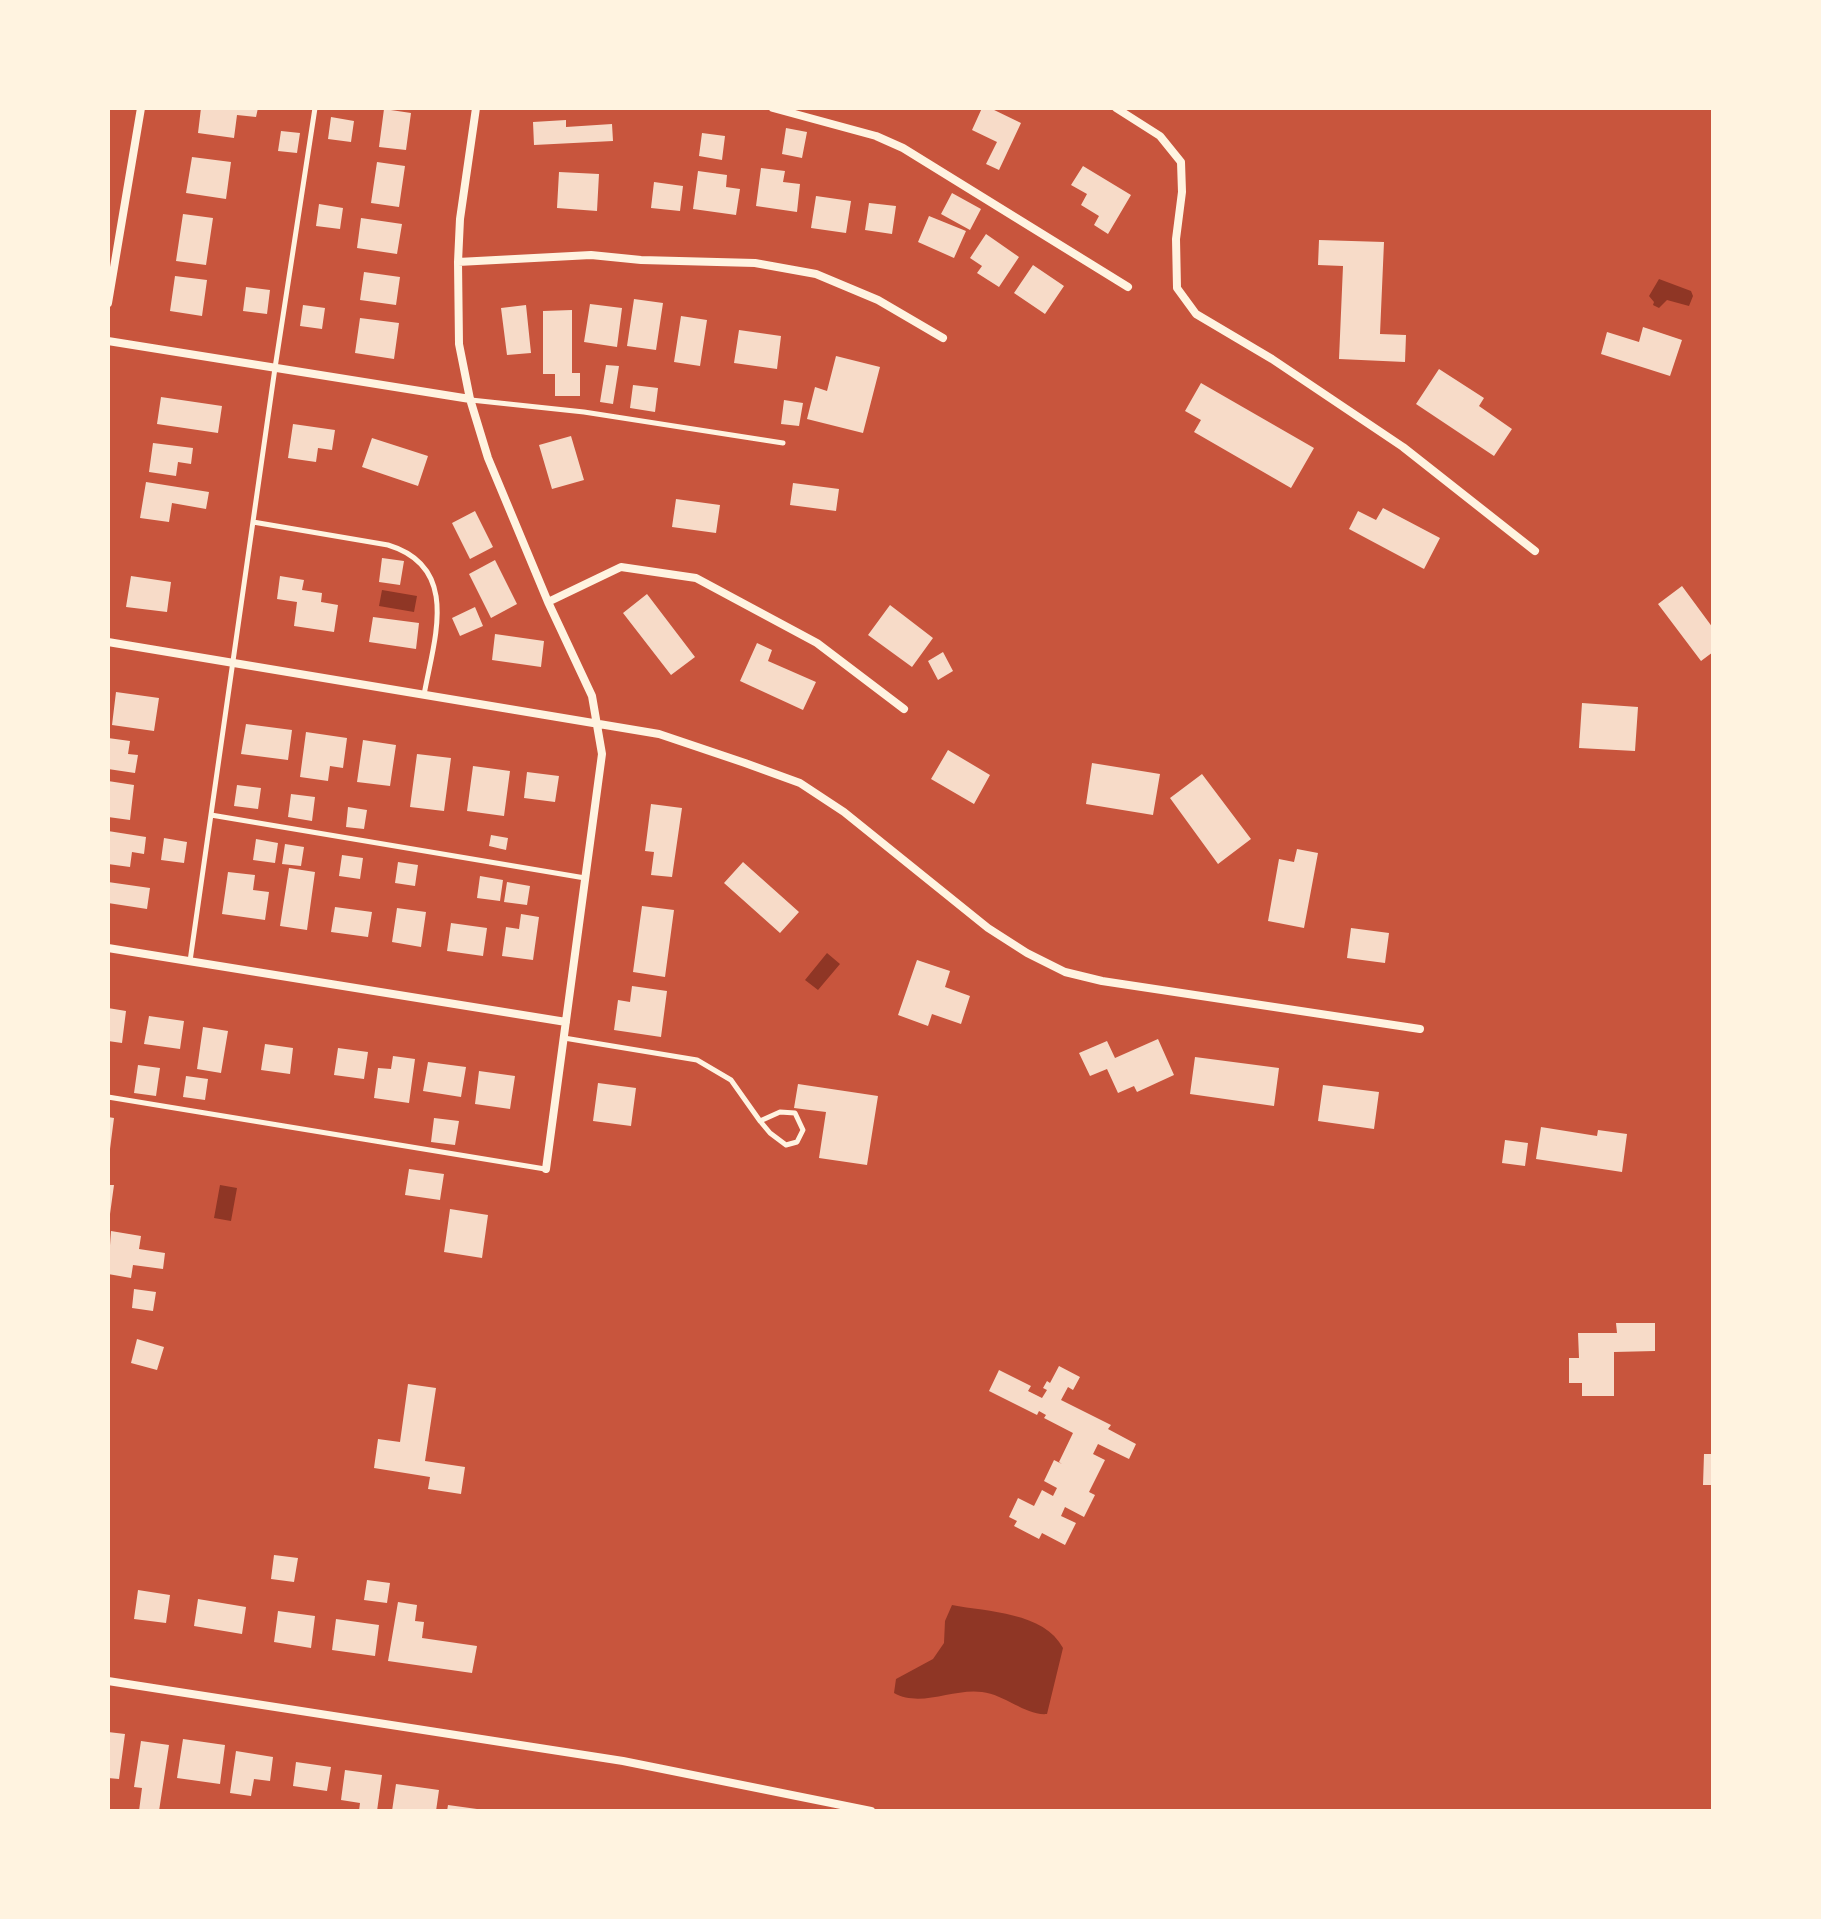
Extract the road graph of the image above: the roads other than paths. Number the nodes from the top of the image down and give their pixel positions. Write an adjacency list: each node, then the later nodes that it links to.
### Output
1 (141, 108): 8 (street)
2 (315, 108): 11 (lane)
3 (476, 108): 6 (street)
4 (773, 108): 7 (street)
5 (1116, 108): 15 (street)
6 (458, 262): 9 (street); 12 (street)
7 (1128, 287)
8 (108, 303)
9 (943, 338)
10 (108, 341): 11 (street)
11 (275, 368): 12 (street); 14 (lane)
12 (470, 399): 13 (lane); 16 (street)
13 (783, 443)
14 (253, 522): 18 (lane); 19 (lane)
15 (1535, 551)
16 (548, 602): 20 (street); 21 (street)
17 (108, 642): 18 (street)
18 (233, 662): 19 (street); 22 (lane)
19 (424, 695): 21 (street)
20 (904, 709)
21 (597, 724): 23 (street); 27 (street)
22 (211, 815): 23 (lane); 25 (lane)
23 (586, 878): 26 (street)
24 (108, 948): 25 (street)
25 (190, 961): 26 (street)
26 (566, 1022): 28 (street)
27 (1420, 1029)
28 (564, 1038): 30 (lane); 31 (street)
29 (108, 1097): 31 (lane)
30 (760, 1121): 30 (lane)
31 (546, 1169)
32 (108, 1681): 33 (street)
33 (871, 1811)

